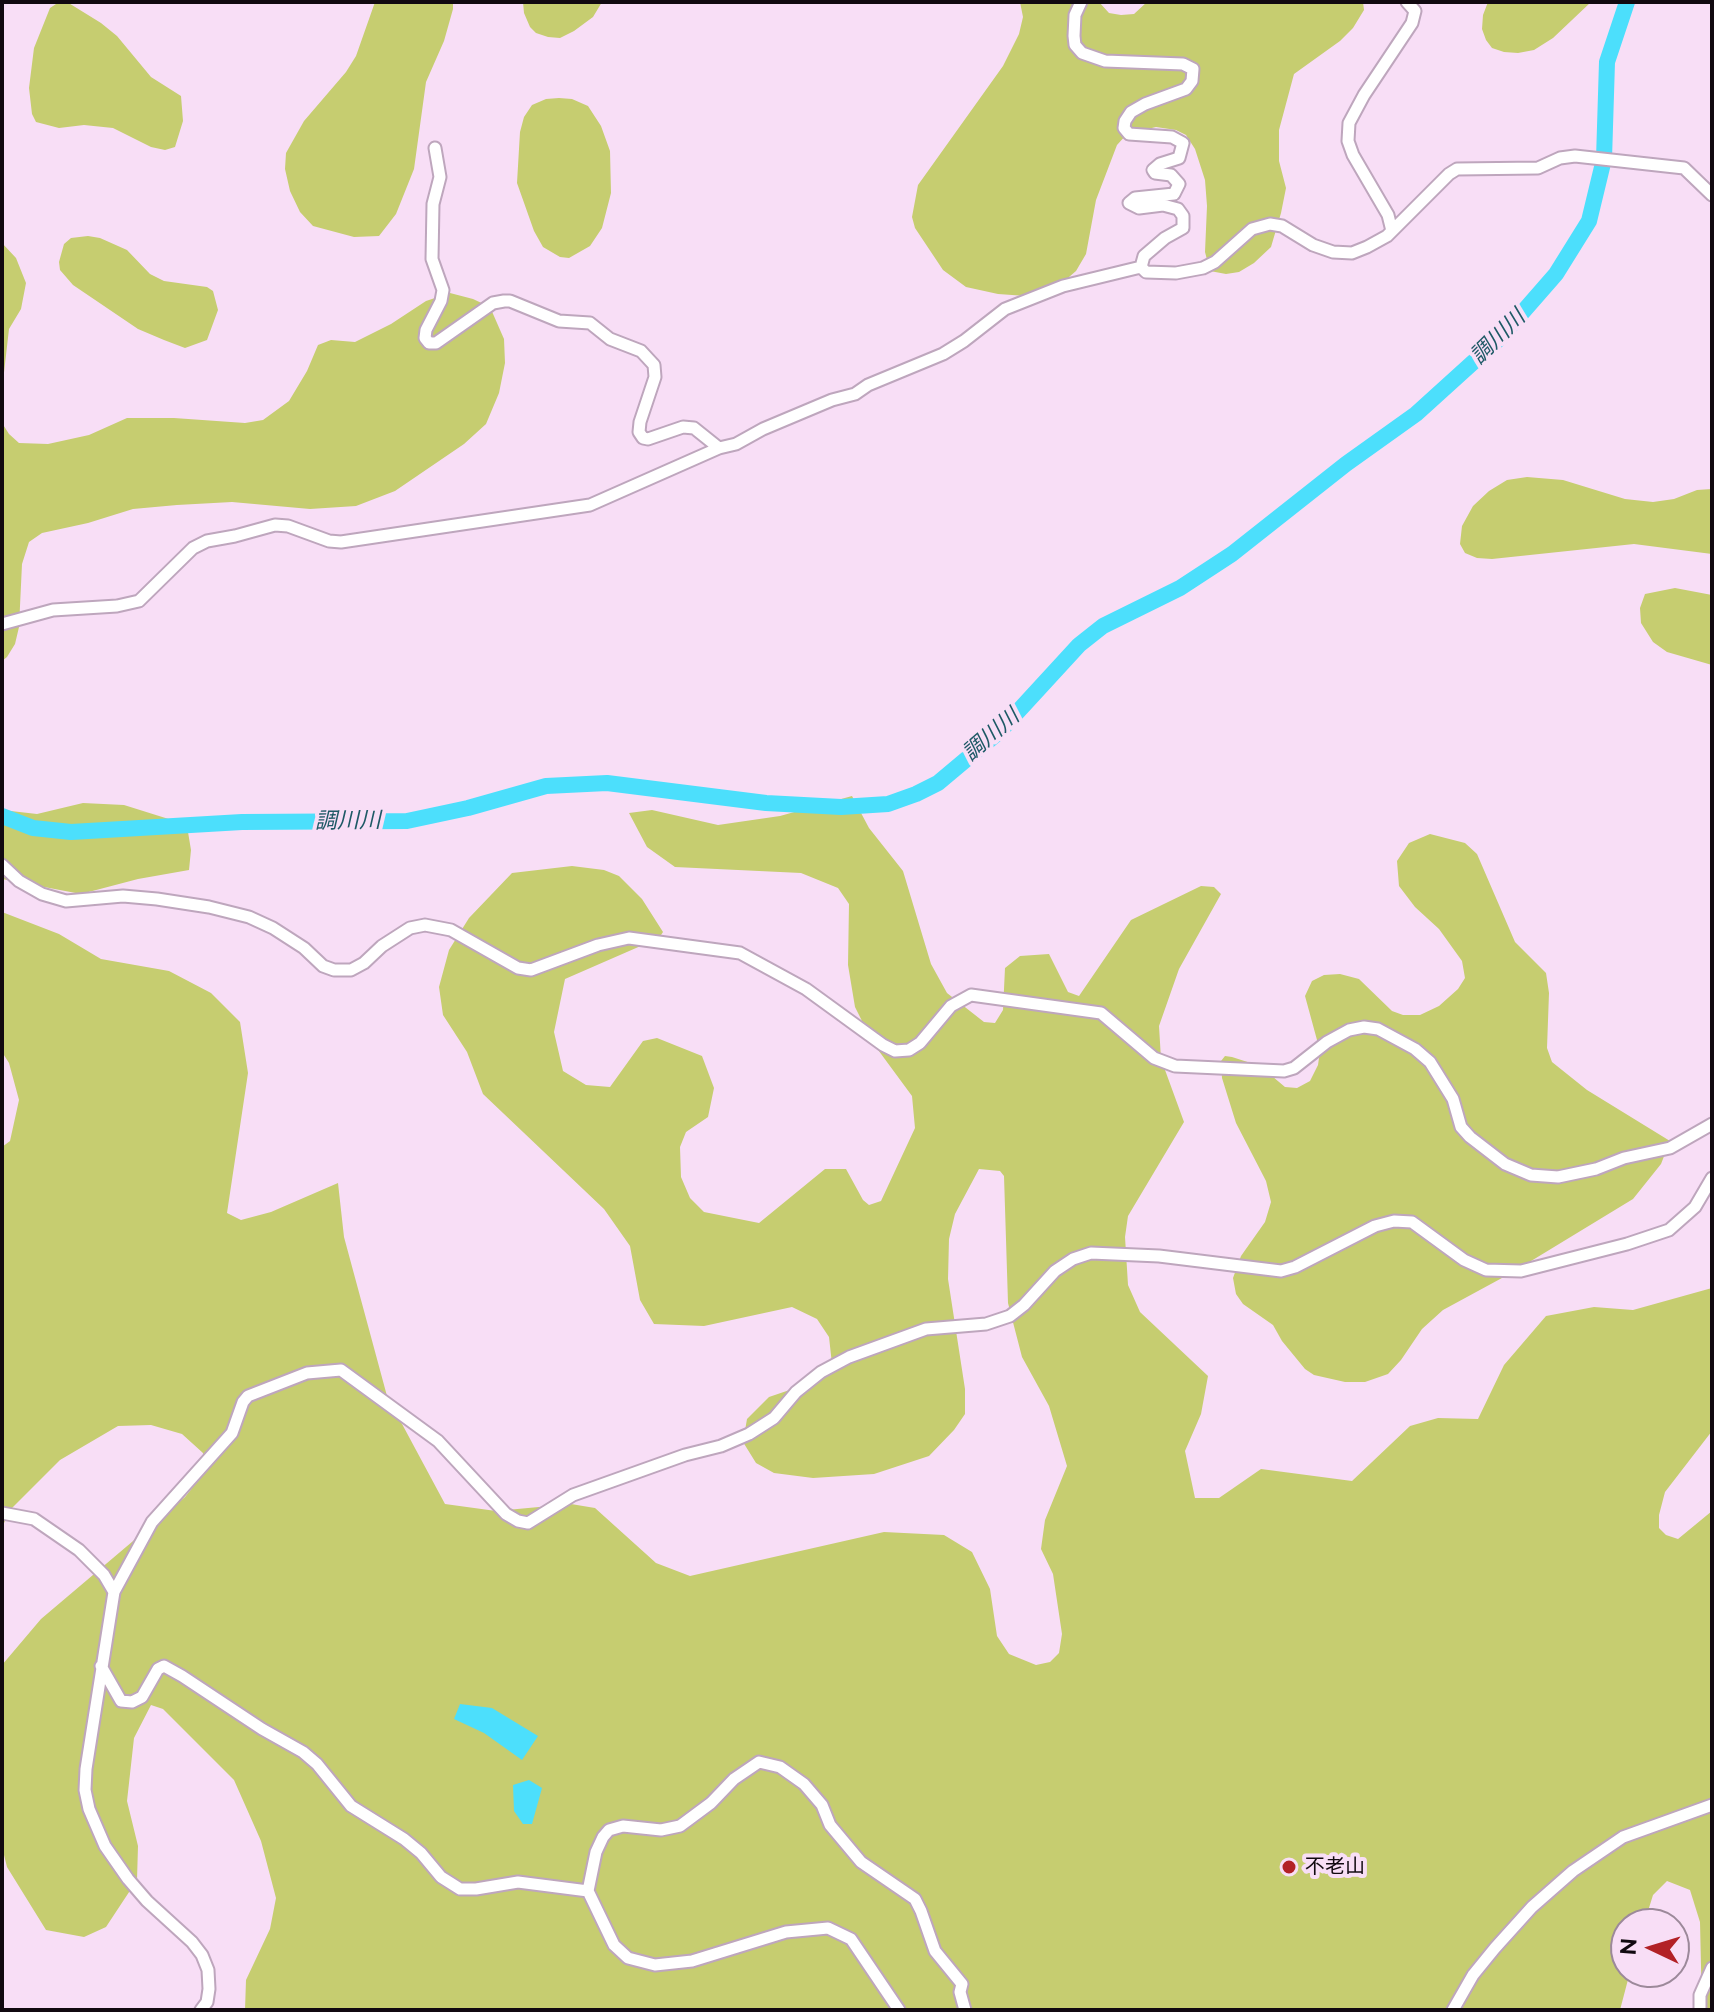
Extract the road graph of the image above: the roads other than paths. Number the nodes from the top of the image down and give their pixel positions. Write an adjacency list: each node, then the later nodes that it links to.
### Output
1 (1081, 2): 6 (street)
2 (1407, 2): 5 (street)
3 (435, 148): 7 (street)
4 (1712, 195): 5 (street)
5 (1392, 231): 6 (street)
6 (1141, 267): 7 (street)
7 (719, 448): 8 (street)
8 (2, 624)
9 (2, 865): 10 (street)
10 (1712, 1124)
11 (1712, 1178): 13 (street)
12 (2, 1513): 13 (street)
13 (114, 1592): 14 (street)
14 (101, 1666): 16 (street); 18 (street)
15 (1712, 1805): 21 (street)
16 (588, 1891): 19 (street); 20 (street)
17 (1712, 1968): 22 (street)
18 (201, 2010)
19 (899, 2010)
20 (965, 2010)
21 (1453, 2010)
22 (1700, 2010)

